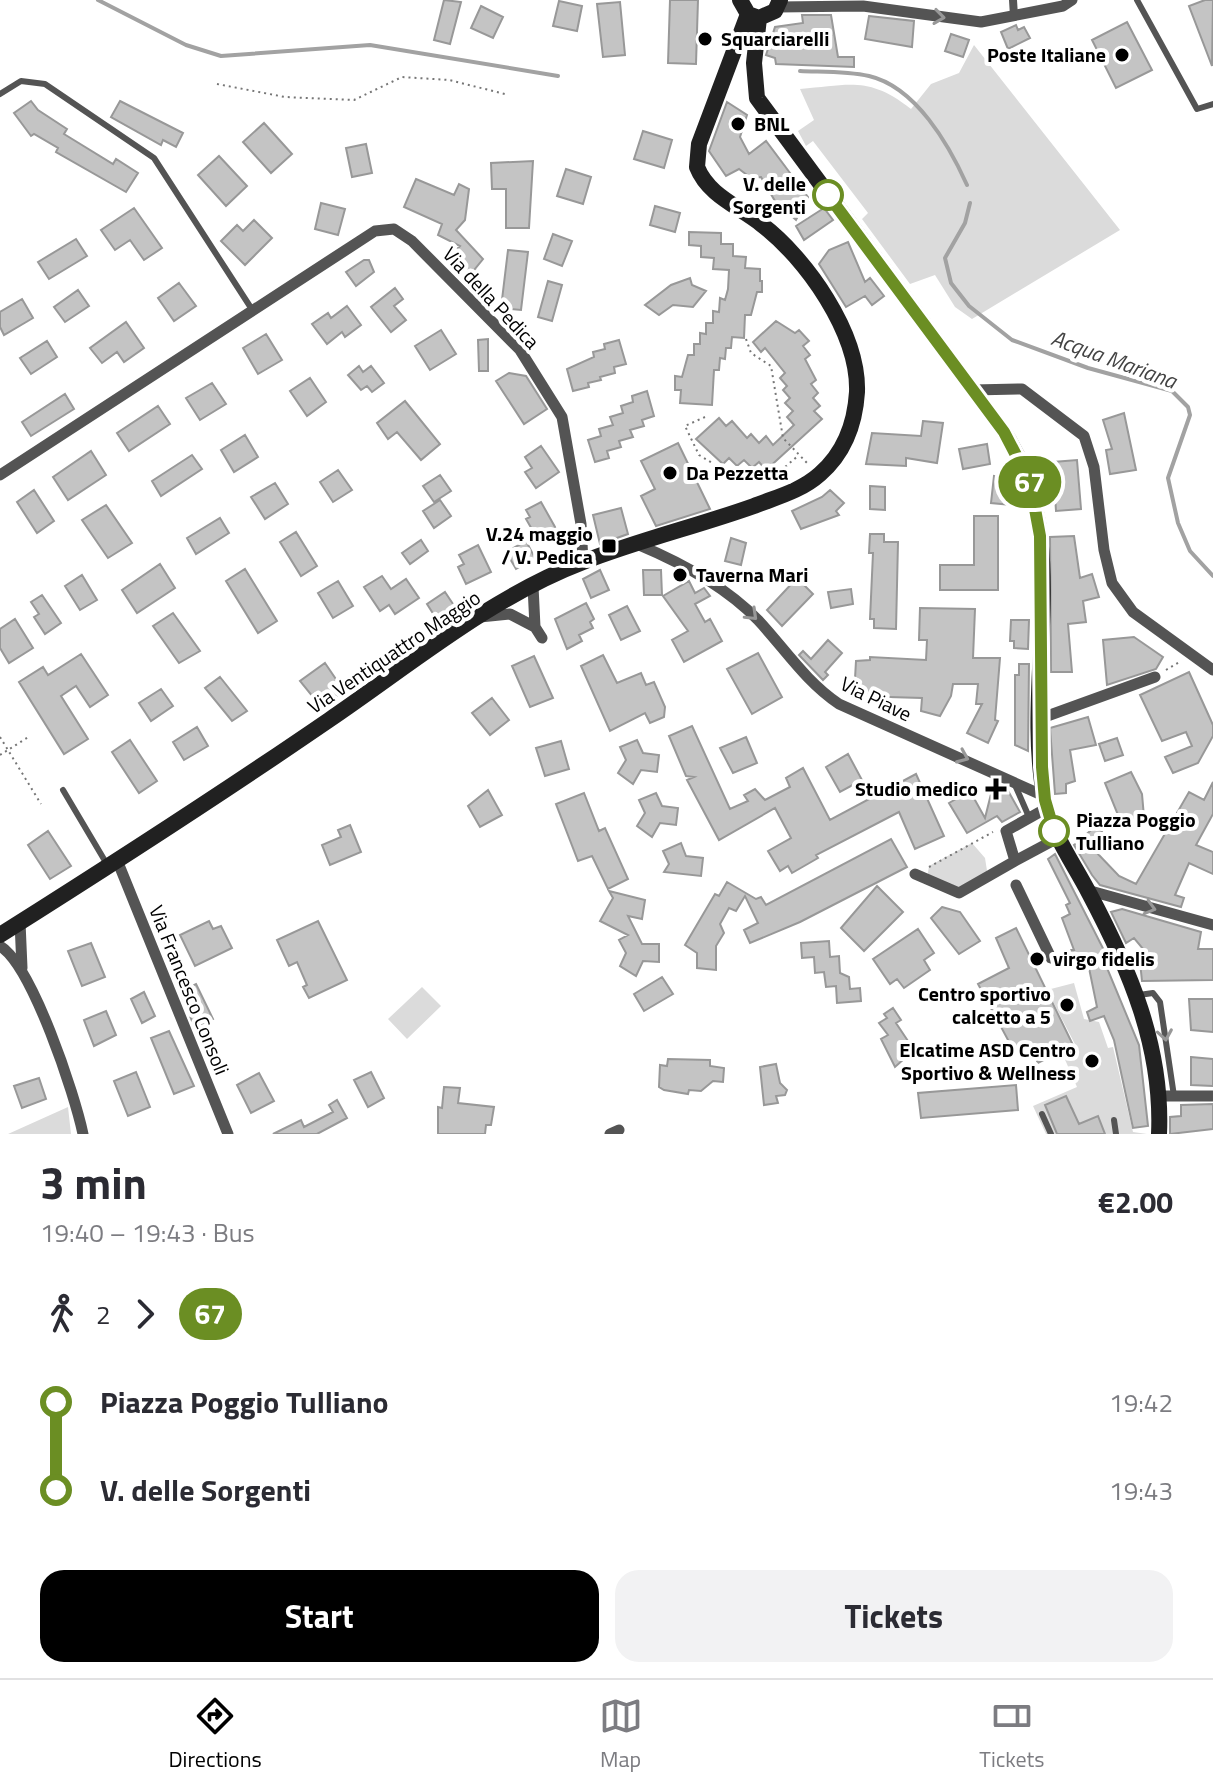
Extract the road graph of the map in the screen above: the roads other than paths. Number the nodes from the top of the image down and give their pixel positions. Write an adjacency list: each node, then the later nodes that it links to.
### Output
1 (1013, 0): 6 (street)
2 (1072, 0): 6 (street)
3 (1137, 0): 8 (lane)
4 (779, 3): 5 (main road); 6 (street, one-way to 6)
5 (749, 10): 10 (main road); 12 (main road, Via Ventiquattro Maggio)
6 (1014, 16)
7 (0, 94): 9 (lane)
8 (1213, 104)
9 (253, 311): 11 (street, Via della Pedica); 13 (street, Via della Pedica)
10 (973, 390): 18 (street); 20 (main road)
11 (0, 475)
12 (639, 545): 13 (main road, Via Ventiquattro Maggio); 21 (street, Via Piave, one-way to 21)
13 (583, 562): 14 (main road, Via Ventiquattro Maggio)
14 (533, 586): 15 (main road, Via Ventiquattro Maggio); 16 (street)
15 (480, 617): 16 (street); 27 (main road, Via Ventiquattro Maggio)
16 (535, 627): 17 (street)
17 (542, 638)
18 (1213, 670)
19 (1155, 677): 20 (street)
20 (1039, 719): 23 (main road)
21 (1013, 782): 23 (street, Via Piave); 24 (lane)
22 (63, 790): 27 (lane)
23 (1046, 802): 24 (street); 25 (main road)
24 (1029, 817): 26 (street)
25 (1058, 838): 26 (street); 30 (main road)
26 (1015, 861): 28 (street)
27 (112, 863): 31 (main road, Via Ventiquattro Maggio); 42 (street, Via Francesco Consoli)
28 (915, 874)
29 (1016, 885): 35 (street)
30 (1087, 890): 32 (street, one-way to 32); 37 (main road)
31 (20, 922): 33 (main road, Via Ventiquattro Maggio); 36 (street)
32 (1213, 925)
33 (0, 935)
34 (0, 946): 36 (street)
35 (1066, 962)
36 (23, 972): 41 (street)
37 (1167, 1096): 38 (street); 45 (main road)
38 (1213, 1096)
39 (1042, 1114): 43 (lane)
40 (1114, 1120): 44 (lane)
41 (83, 1134)
42 (228, 1134)
43 (1051, 1134)
44 (1116, 1134)
45 (1159, 1134)

